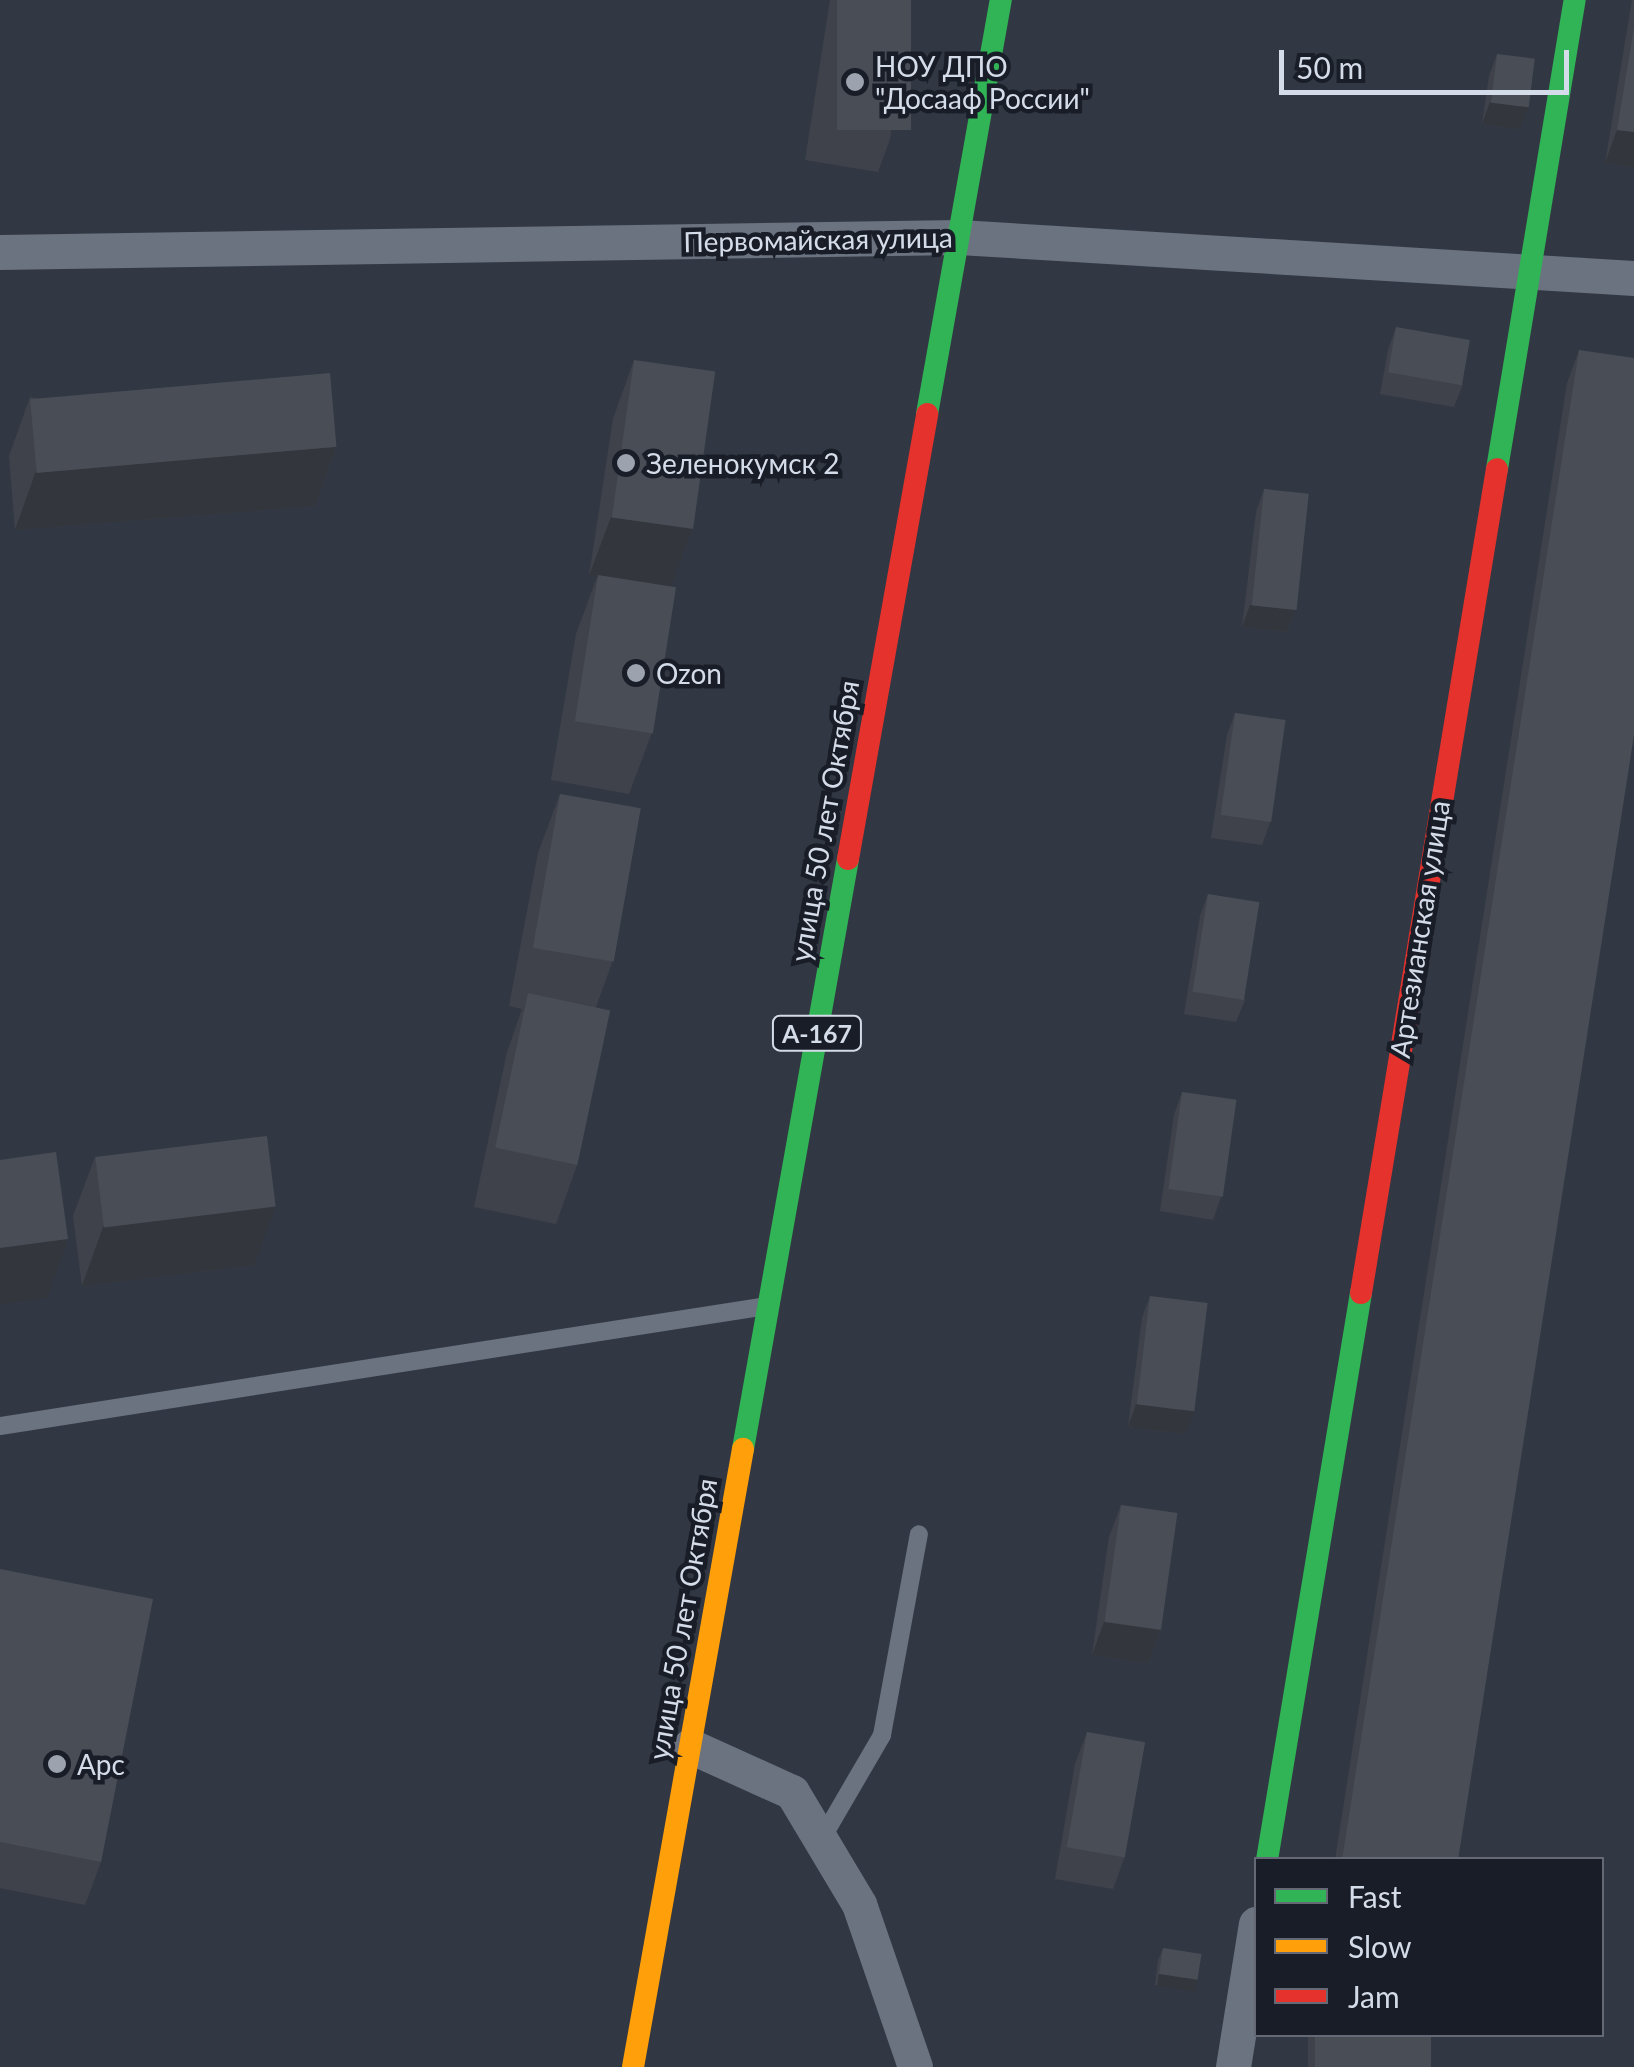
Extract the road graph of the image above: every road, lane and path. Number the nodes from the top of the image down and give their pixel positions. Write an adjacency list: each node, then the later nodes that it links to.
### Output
1 (1001, 0): 3 (main road, улица 50 лет Октября / А-167)
2 (1575, 0): 5 (main road, Артезианская улица)
3 (959, 237): 4 (street, Первомайская улица); 5 (street, Первомайская улица); 7 (main road, улица 50 лет Октября / А-167)
4 (0, 252)
5 (1527, 266): 6 (street, Первомайская улица); 12 (main road, Артезианская улица)
6 (1634, 278)
7 (769, 1305): 8 (lane); 10 (main road, улица 50 лет Октября / А-167)
8 (0, 1426)
9 (919, 1534): 11 (lane)
10 (690, 1746): 11 (street); 14 (main road, улица 50 лет Октября / А-167)
11 (821, 1840): 15 (street)
12 (1267, 1857)
13 (1254, 1936): 16 (street)
14 (633, 2067)
15 (915, 2067)
16 (1233, 2067)

